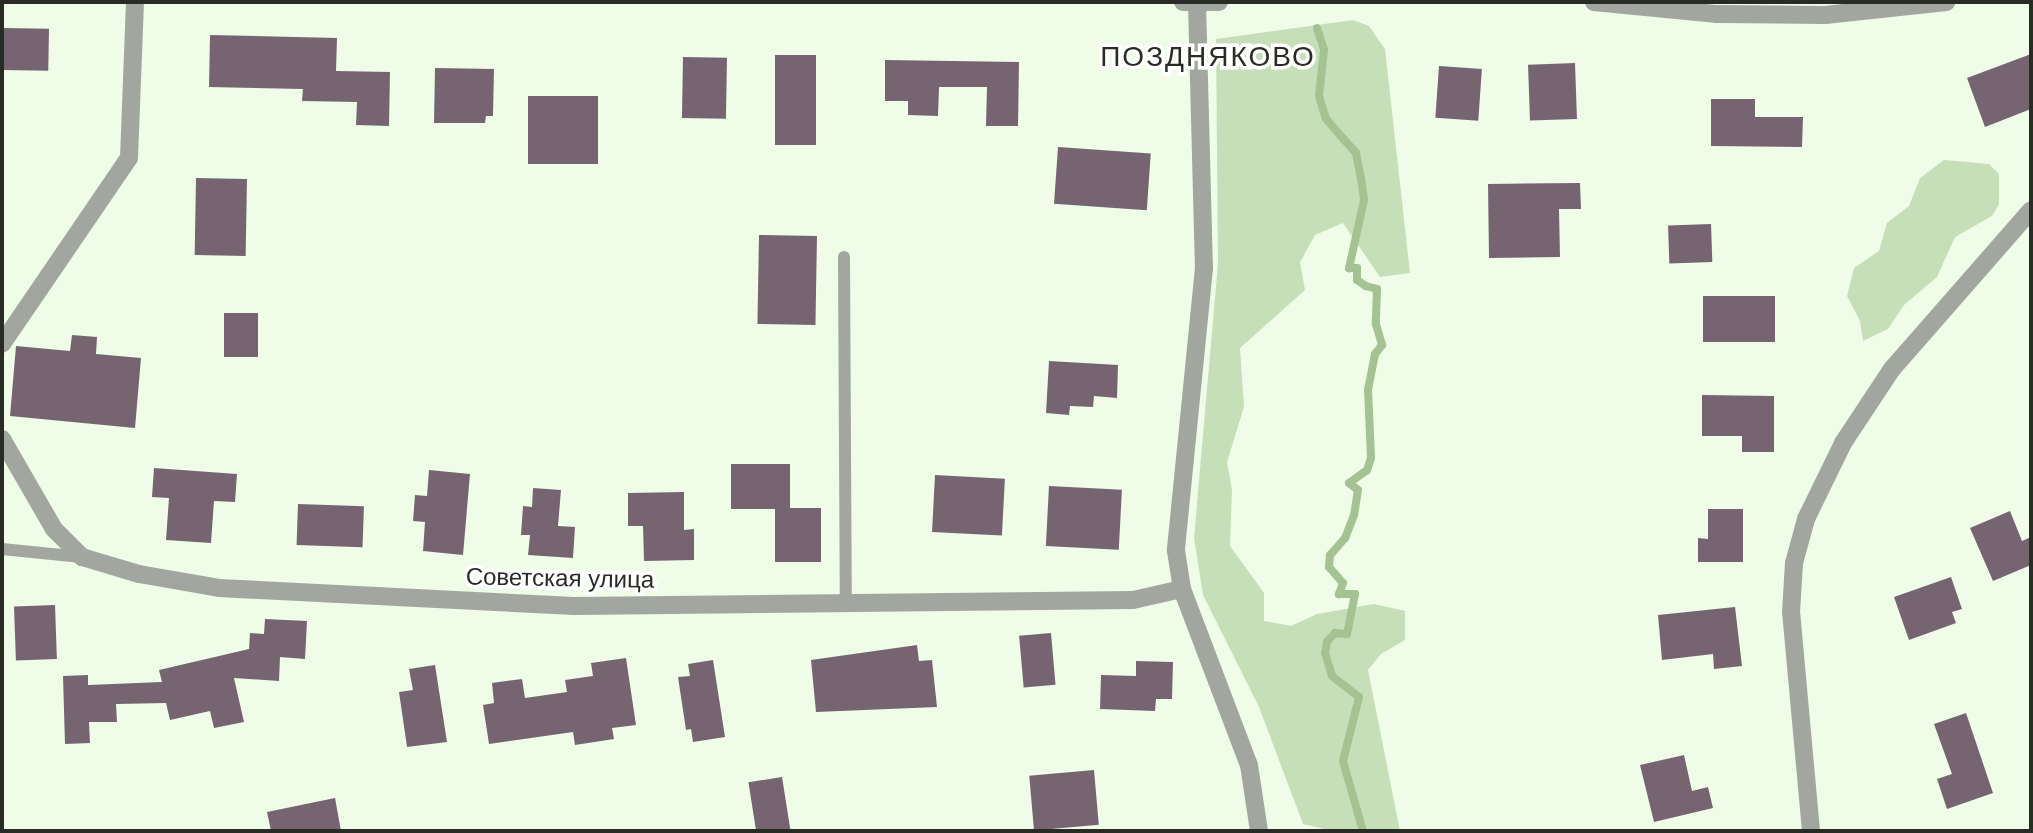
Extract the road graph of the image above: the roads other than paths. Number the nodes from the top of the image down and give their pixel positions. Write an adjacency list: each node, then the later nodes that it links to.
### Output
1 (135, 2): 8 (street)
2 (1190, 2): 3 (street); 12 (street)
3 (1219, 2)
4 (1594, 2): 5 (street)
5 (1946, 2)
6 (2031, 210): 15 (street)
7 (844, 257): 13 (lane)
8 (2, 344)
9 (2, 439): 11 (street, Советская улица)
10 (2, 549): 11 (lane)
11 (82, 557): 13 (street, Советская улица)
12 (1182, 589): 13 (street, Советская улица); 14 (street)
13 (846, 603)
14 (1259, 831)
15 (1811, 831)

